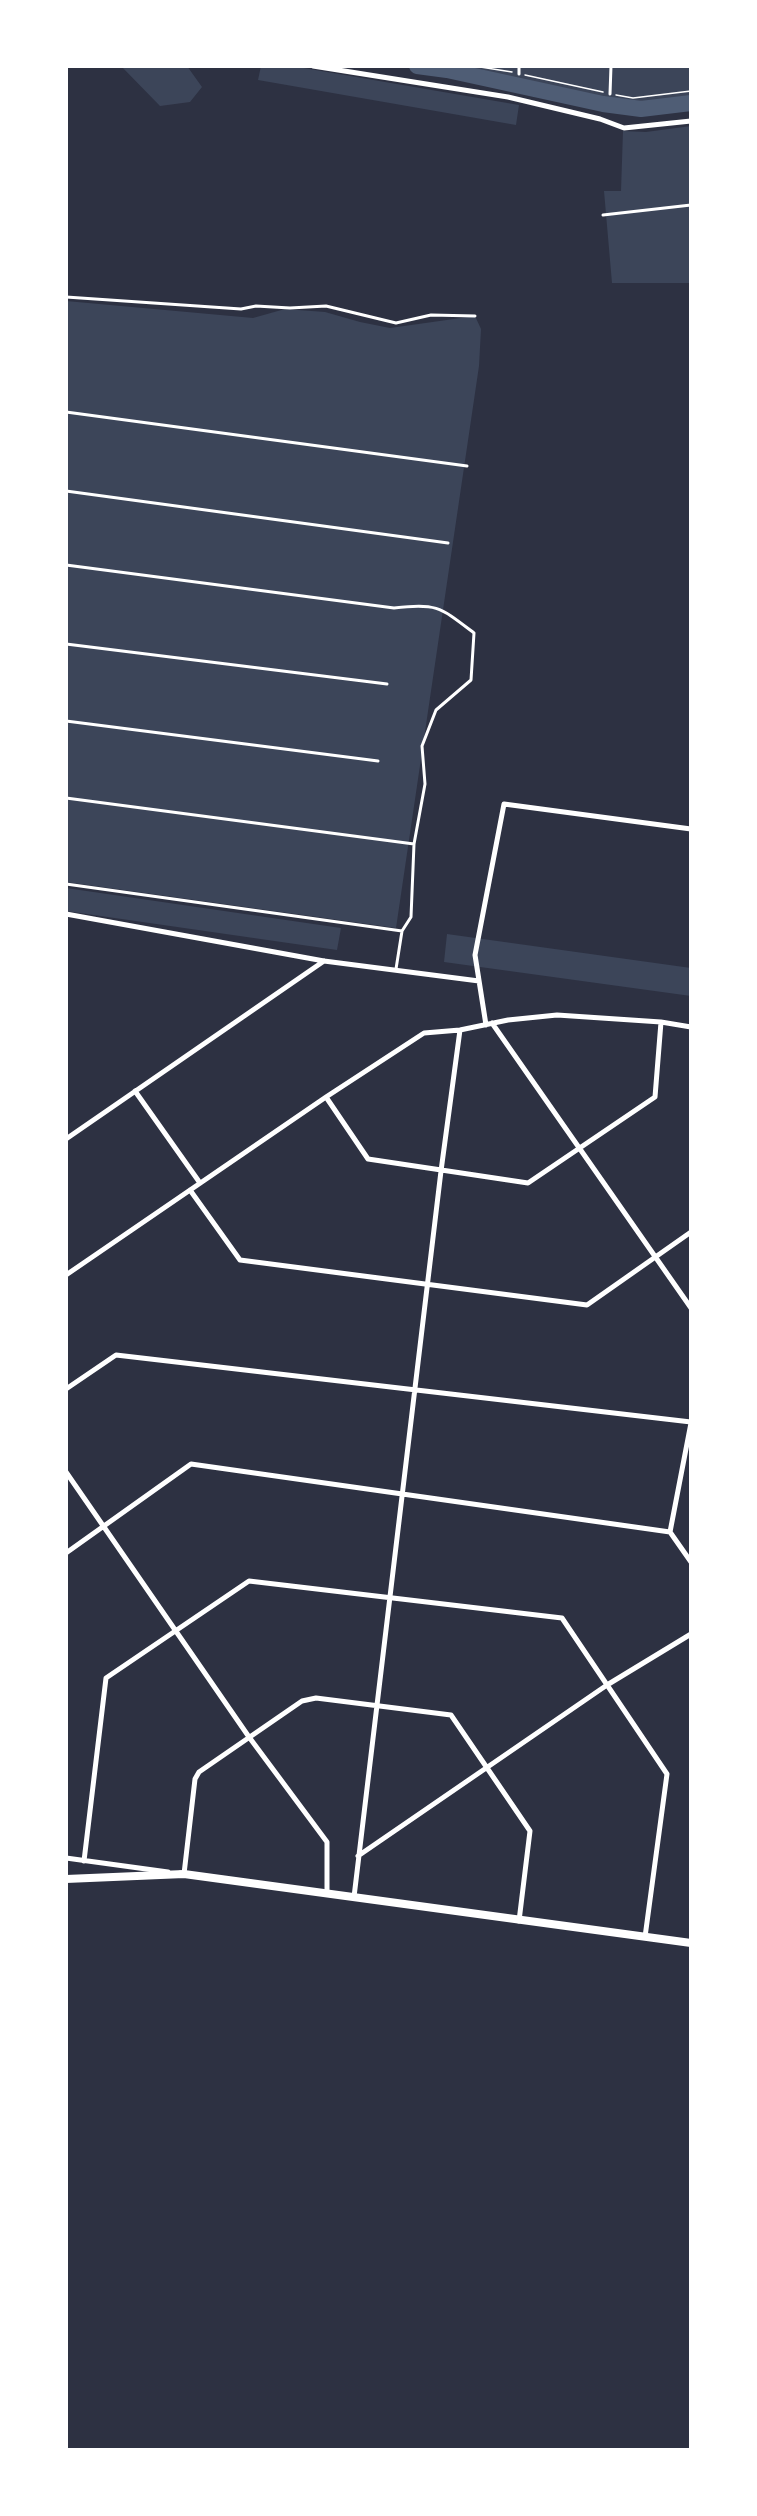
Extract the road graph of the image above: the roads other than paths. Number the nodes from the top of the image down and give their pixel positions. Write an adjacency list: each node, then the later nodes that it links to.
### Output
1 (313, 66): 6 (street)
2 (519, 66): 4 (lane)
3 (611, 66): 5 (lane)
4 (519, 74)
5 (610, 94)
6 (691, 121)
7 (691, 205): 8 (lane)
8 (603, 215)
9 (66, 297): 10 (lane)
10 (475, 316)
11 (66, 412): 12 (lane)
12 (466, 466)
13 (66, 491): 14 (lane)
14 (448, 543)
15 (66, 565): 22 (lane)
16 (66, 644): 17 (lane)
17 (387, 684)
18 (66, 721): 19 (lane)
19 (378, 761)
20 (66, 798): 22 (lane)
21 (691, 829): 28 (street)
22 (414, 844): 25 (lane)
23 (66, 884): 25 (lane)
24 (66, 914): 26 (street)
25 (402, 931): 27 (lane)
26 (324, 961): 27 (street); 33 (street)
27 (396, 971): 28 (street)
28 (479, 981): 30 (street)
29 (661, 1022): 30 (street); 31 (street); 36 (street)
30 (489, 1024): 32 (street); 36 (street)
31 (691, 1027)
32 (460, 1030): 34 (street); 37 (street)
33 (135, 1091): 35 (street); 38 (street)
34 (326, 1097): 37 (street); 38 (street)
35 (66, 1139)
36 (581, 1148): 37 (street); 41 (street)
37 (441, 1171): 43 (street)
38 (200, 1183): 39 (street)
39 (190, 1190): 42 (street); 43 (street)
40 (691, 1232): 41 (street)
41 (656, 1257): 43 (street); 44 (street)
42 (66, 1275)
43 (427, 1285): 46 (street)
44 (691, 1308)
45 (66, 1389): 46 (street)
46 (414, 1390): 47 (street); 49 (street)
47 (691, 1422): 51 (street)
48 (66, 1472): 50 (street)
49 (402, 1494): 50 (street); 51 (street); 54 (street)
50 (104, 1527): 52 (street); 55 (street)
51 (670, 1532): 53 (street)
52 (66, 1553)
53 (691, 1562)
54 (389, 1598): 55 (street); 57 (street); 58 (street)
55 (176, 1631): 59 (street); 63 (street)
56 (691, 1634): 57 (street)
57 (607, 1685): 60 (street); 69 (street)
58 (375, 1705): 59 (street); 60 (street); 61 (street)
59 (249, 1737): 64 (street); 66 (street)
60 (488, 1769): 61 (street); 68 (street)
61 (358, 1856): 67 (street)
62 (66, 1858): 63 (street)
63 (84, 1861): 64 (street)
64 (184, 1874): 65 (main road); 66 (main road)
65 (66, 1879)
66 (327, 1893): 67 (main road)
67 (354, 1897): 68 (main road)
68 (519, 1921): 69 (main road)
69 (645, 1937): 70 (main road)
70 (691, 1943)

